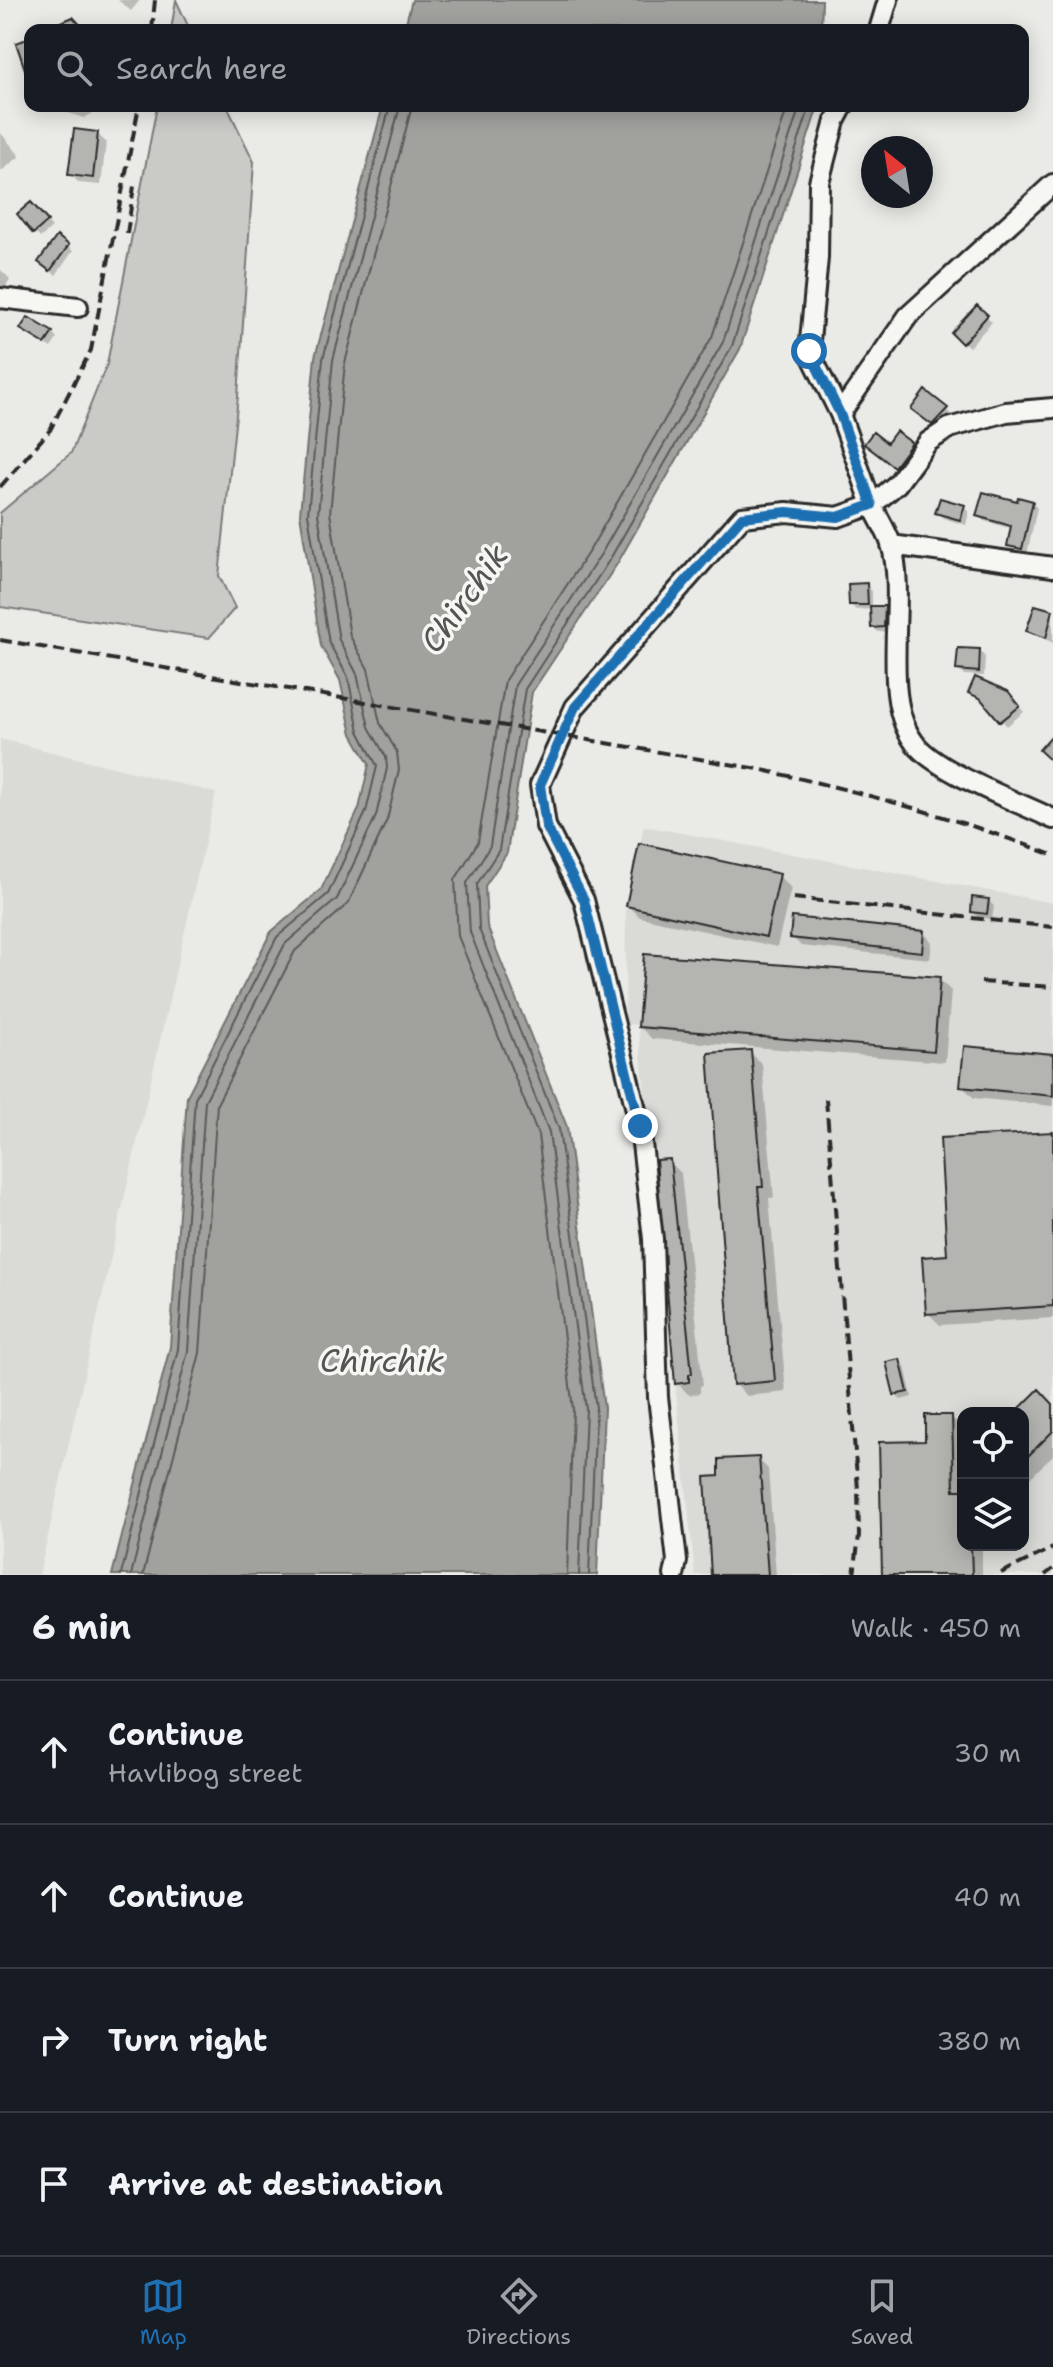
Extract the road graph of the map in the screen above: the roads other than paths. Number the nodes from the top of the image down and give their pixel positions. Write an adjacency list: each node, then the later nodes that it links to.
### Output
1 (888, 0): 2 (street)
2 (881, 24)
3 (840, 112): 8 (street)
4 (1053, 184): 8 (street)
5 (0, 298): 6 (street)
6 (78, 307)
7 (1053, 408): 9 (street)
8 (840, 414): 9 (street)
9 (872, 505): 10 (street); 13 (street)
10 (891, 545): 11 (street); 12 (street)
11 (1053, 567)
12 (1053, 819)
13 (674, 1575)

